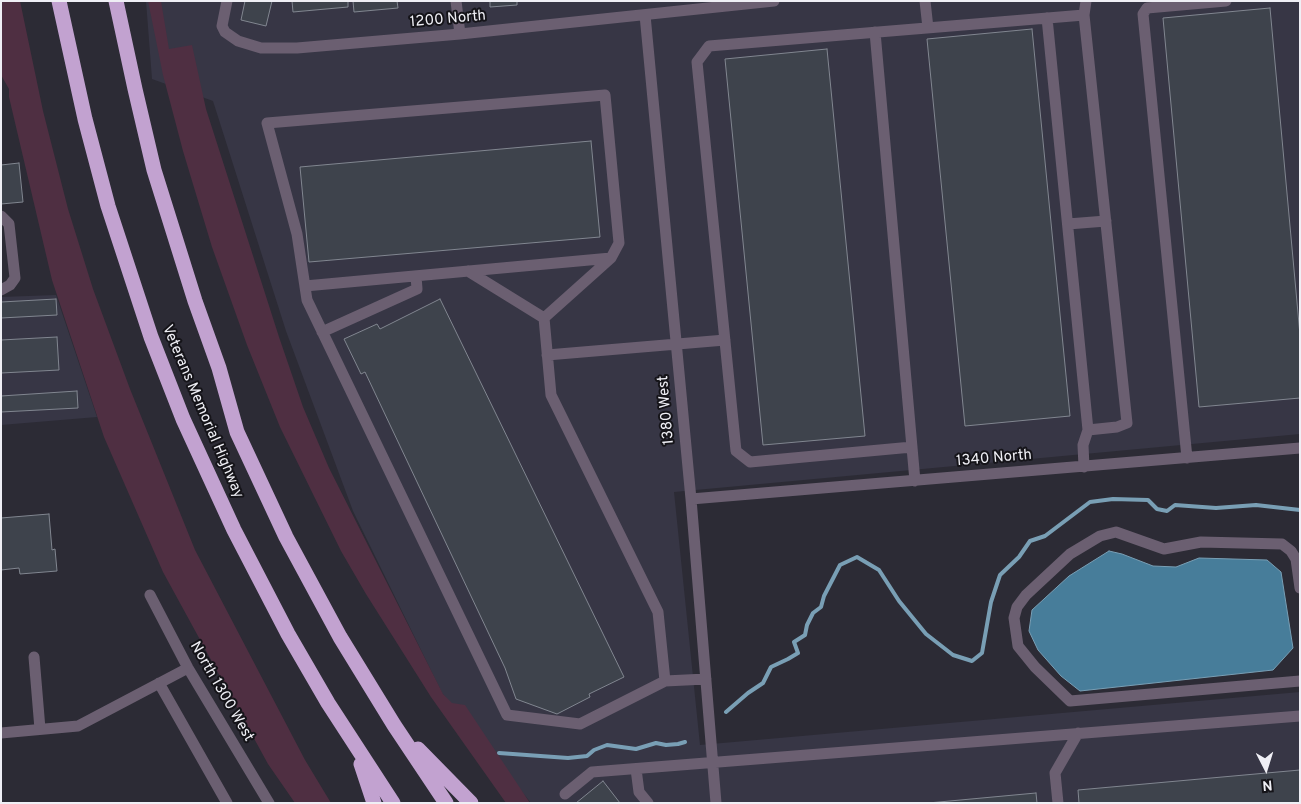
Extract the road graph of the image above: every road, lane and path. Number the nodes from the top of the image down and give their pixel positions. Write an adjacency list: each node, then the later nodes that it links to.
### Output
1 (59, 1): 50 (highway, Veterans Memorial Highway)
2 (116, 1): 46 (highway, Veterans Memorial Highway)
3 (227, 1): 16 (street, 1200 North)
4 (456, 1): 16 (street)
5 (774, 1): 9 (street, 1200 North)
6 (925, 1): 14 (street)
7 (1086, 1): 12 (street)
8 (1226, 1): 10 (street)
9 (754, 2): 11 (street, 1200 North)
10 (1209, 2): 33 (street)
11 (645, 14): 16 (street, 1200 North); 28 (street, 1380 West)
12 (1084, 14): 13 (street); 18 (street)
13 (1048, 18): 14 (street); 19 (street)
14 (928, 28): 15 (street)
15 (875, 32): 27 (street); 31 (street)
16 (460, 34)
17 (1, 216): 24 (street)
18 (1106, 221): 19 (street); 30 (street)
19 (1068, 224): 30 (street)
20 (611, 258): 21 (street); 23 (street); 25 (street)
21 (468, 271): 22 (street); 25 (street)
22 (416, 276): 23 (street); 26 (street)
23 (305, 286): 26 (street)
24 (1, 290)
25 (544, 318): 29 (street)
26 (322, 332): 42 (street)
27 (725, 340): 28 (street); 31 (street)
28 (676, 344): 29 (street); 36 (street, 1380 West)
29 (547, 355): 42 (street)
30 (1088, 430): 34 (street)
31 (912, 447): 35 (street)
32 (1300, 448): 33 (street, 1340 North)
33 (1187, 458): 34 (street, 1340 North)
34 (1084, 467): 35 (street, 1340 North)
35 (915, 481): 36 (street, 1340 North)
36 (690, 500): 41 (street, 1380 West)
37 (1300, 588): 43 (street)
38 (150, 595): 40 (street, North 1300 West)
39 (34, 657): 47 (street)
40 (188, 668): 44 (street); 55 (street, North 1300 West)
41 (706, 679): 42 (street); 51 (street, 1380 West)
42 (665, 681)
43 (1300, 681)
44 (159, 683): 47 (street); 54 (street)
45 (1300, 716): 49 (street)
46 (394, 725): 58 (highway, Veterans Memorial Highway); 59 (highway)
47 (40, 729): 48 (street)
48 (1, 733)
49 (1078, 733): 51 (street); 62 (street)
50 (354, 744): 56 (highway); 57 (highway, Veterans Memorial Highway)
51 (713, 763): 52 (street); 61 (street, 1380 West)
52 (636, 769): 53 (street); 60 (street)
53 (565, 794)
54 (227, 803)
55 (269, 803)
56 (374, 803)
57 (393, 803)
58 (446, 803)
59 (471, 803)
60 (648, 803)
61 (716, 803)
62 (1058, 803)

